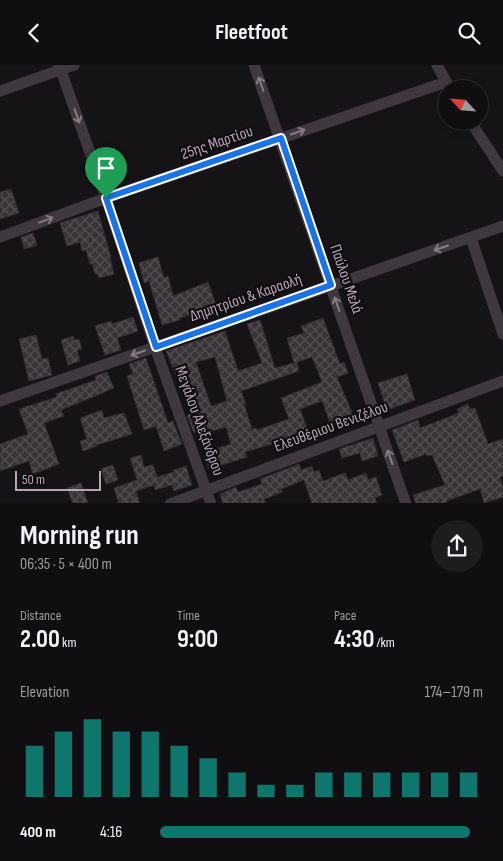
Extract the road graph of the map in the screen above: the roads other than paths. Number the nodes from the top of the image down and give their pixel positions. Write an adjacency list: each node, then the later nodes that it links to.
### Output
1 (74, 65): 4 (street)
2 (254, 65): 9 (street, Παύλου Μελά, one-way to 2)
3 (437, 65): 5 (street)
4 (59, 67): 7 (street); 11 (street, Μεγάλου Αλεξάνδρου, one-way to 11)
5 (445, 80)
6 (438, 89): 9 (street, 25ης Μαρτίου, one-way to 6)
7 (0, 91)
8 (476, 130): 10 (street)
9 (281, 138): 11 (street, 25ης Μαρτίου); 15 (street, Παύλου Μελά)
10 (503, 171)
11 (106, 198): 13 (street, 25ης Μαρτίου, one-way to 11); 17 (street, Μεγάλου Αλεξάνδρου)
12 (503, 226): 14 (street, Δημητρίου & Καραολή)
13 (0, 237)
14 (471, 238): 15 (street, Δημητρίου & Καραολή, one-way to 15); 16 (street)
15 (331, 285): 17 (street, Δημητρίου & Καραολή); 20 (street, Παύλου Μελά, one-way to 15)
16 (503, 334)
17 (156, 347): 19 (street, Δημητρίου & Καραολή, one-way to 19); 21 (street, Μεγάλου Αλεξάνδρου)
18 (503, 381): 20 (street, Ελευθέριου Βενιζέλου)
19 (0, 401)
20 (379, 426): 21 (street, Ελευθέριου Βενιζέλου); 24 (street, Παύλου Μελά, one-way to 20)
21 (206, 490): 22 (street, Ελευθέριου Βενιζέλου); 23 (street, Μεγάλου Αλεξάνδρου)
22 (170, 503)
23 (211, 503)
24 (406, 503)

